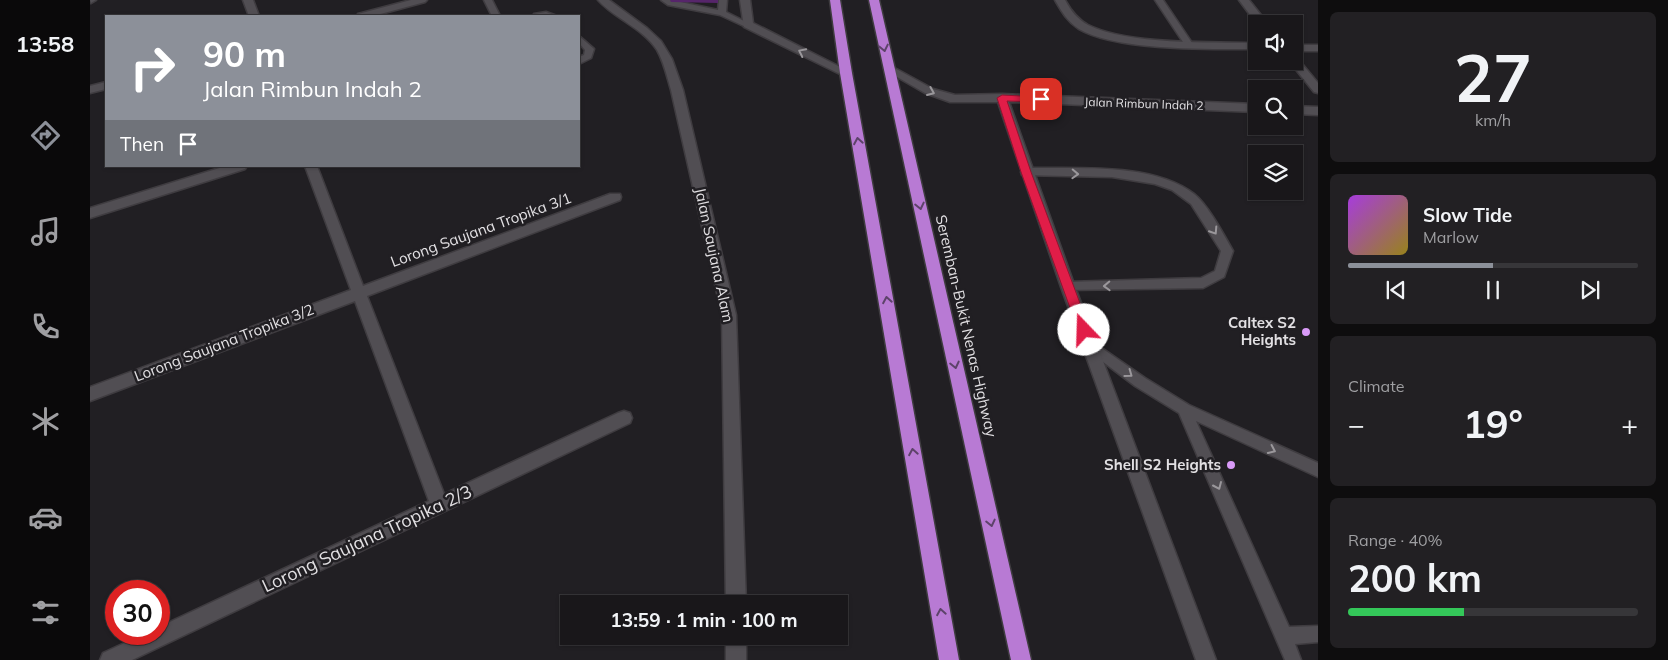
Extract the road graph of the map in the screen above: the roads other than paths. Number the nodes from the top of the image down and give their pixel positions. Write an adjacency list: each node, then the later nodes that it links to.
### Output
1 (248, 0): 14 (street)
2 (422, 0): 15 (street)
3 (488, 0): 16 (lane)
4 (602, 0): 48 (street, Jalan Saujana Alam)
5 (665, 0): 13 (lane)
6 (723, 0): 13 (lane)
7 (746, 0): 18 (street)
8 (835, 0): 27 (highway)
9 (874, 0): 25 (highway, Seremban-Bukit Nenas Highway, one-way to 25)
10 (1060, 0): 20 (street)
11 (1159, 0): 20 (lane)
12 (1244, 0): 17 (street)
13 (722, 13): 18 (lane)
14 (254, 15)
15 (366, 15)
16 (496, 15)
17 (1256, 15)
18 (748, 25): 27 (street, one-way to 18)
19 (580, 40): 24 (lane)
20 (1188, 43): 21 (street)
21 (1248, 46)
22 (1303, 48): 23 (street)
23 (1318, 48)
24 (580, 60)
25 (889, 68): 31 (street, Jalan Rimbun Indah 2, one-way to 31); 55 (highway, Seremban-Bukit Nenas Highway, one-way to 55)
26 (1301, 70): 30 (street)
27 (846, 73): 54 (highway, one-way to 27)
28 (105, 85): 29 (street)
29 (90, 90)
30 (1318, 90)
31 (1002, 98): 32 (street, Jalan Rimbun Indah 2); 37 (street)
32 (1248, 108)
33 (1303, 110): 34 (street)
34 (1318, 111)
35 (238, 167): 39 (street)
36 (311, 167): 41 (street)
37 (1026, 172): 40 (street); 40 (lane, one-way to 40)
38 (615, 197): 41 (street, Lorong Saujana Tropika 3/1)
39 (90, 213)
40 (1068, 287): 42 (street)
41 (359, 293): 43 (street, Lorong Saujana Tropika 3/2); 47 (street)
42 (1090, 345): 44 (lane, one-way to 44); 56 (street)
43 (90, 394)
44 (1184, 409): 46 (lane, one-way to 46); 50 (lane, one-way to 50)
45 (624, 418): 47 (street, Lorong Saujana Tropika 2/3)
46 (1318, 470)
47 (439, 505): 52 (street, Lorong Saujana Tropika 2/3)
48 (736, 595)
49 (1318, 634): 50 (lane)
50 (1284, 636): 57 (lane)
51 (736, 645): 53 (street)
52 (110, 660)
53 (736, 660)
54 (949, 660)
55 (1021, 660)
56 (1206, 660)
57 (1293, 660)

